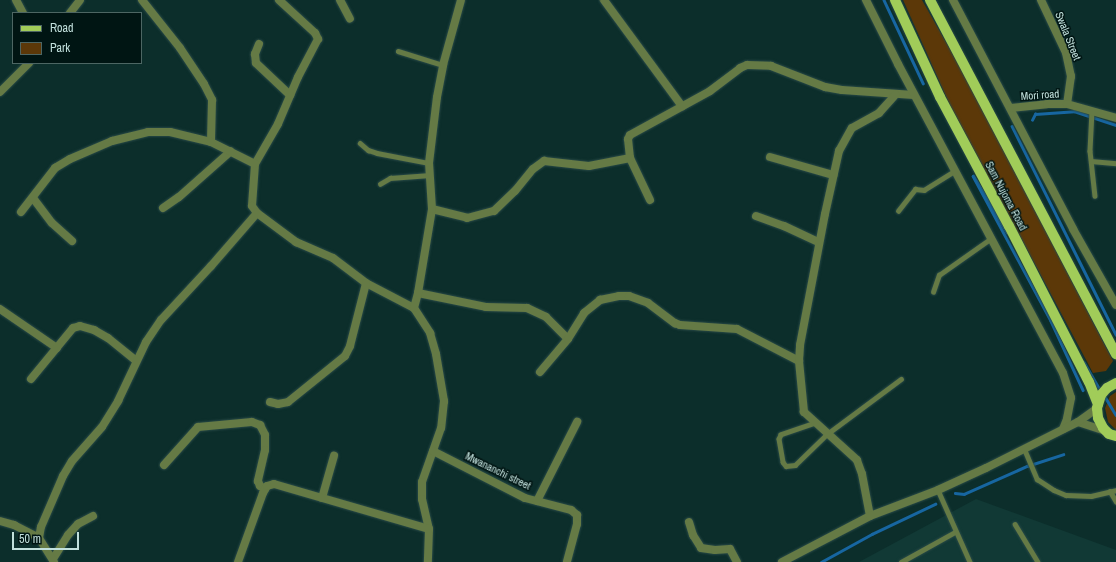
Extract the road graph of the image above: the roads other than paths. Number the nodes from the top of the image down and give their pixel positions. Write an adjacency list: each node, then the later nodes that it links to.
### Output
1 (16, 0): 13 (street)
2 (80, 0): 14 (street)
3 (142, 0): 29 (street)
4 (279, 0): 22 (street)
5 (340, 0): 15 (street)
6 (461, 0): 19 (street)
7 (604, 0): 25 (street)
8 (866, 0): 23 (street)
9 (895, 0): 70 (main road, Sam Nujoma Road)
10 (930, 0): 62 (main road)
11 (953, 0): 26 (street)
12 (1041, 0): 24 (street, Swala Street)
13 (22, 12)
14 (71, 12)
15 (350, 18)
16 (259, 44): 22 (street)
17 (398, 51): 19 (lane)
18 (28, 64): 20 (street)
19 (443, 65): 35 (street)
20 (0, 92)
21 (896, 94): 23 (street); 25 (street); 40 (street)
22 (290, 95): 37 (street)
23 (914, 95): 38 (street)
24 (1067, 104): 26 (street, Mori road); 27 (street, Mori road)
25 (682, 106): 33 (street)
26 (1011, 108): 57 (street)
27 (1092, 111): 28 (street, Mori road); 34 (lane)
28 (1116, 118)
29 (211, 142): 31 (street); 43 (street)
30 (360, 144): 35 (lane)
31 (231, 151): 37 (street); 45 (street)
32 (770, 157): 40 (street)
33 (630, 158): 44 (street); 46 (street)
34 (1091, 161): 36 (lane); 42 (lane)
35 (429, 163): 39 (street)
36 (1116, 163)
37 (255, 164): 49 (street)
38 (954, 171): 47 (lane); 51 (street)
39 (430, 175): 41 (lane); 46 (street)
40 (833, 175): 53 (street)
41 (380, 184)
42 (1095, 196)
43 (33, 198): 48 (street); 52 (street)
44 (650, 200)
45 (163, 208)
46 (432, 209): 56 (street)
47 (898, 211)
48 (21, 212)
49 (257, 213): 54 (street); 63 (street)
50 (756, 216): 53 (street)
51 (990, 239): 55 (lane); 74 (street)
52 (72, 241)
53 (819, 242): 64 (street)
54 (366, 283): 58 (street); 69 (street)
55 (933, 292)
56 (418, 294): 58 (street); 60 (street)
57 (1116, 305)
58 (414, 308): 78 (street)
59 (0, 309): 61 (street)
60 (568, 339): 64 (street); 65 (street)
61 (57, 348): 63 (street); 66 (street)
62 (1116, 354)
63 (136, 361): 95 (street)
64 (799, 361): 73 (street)
65 (540, 372)
66 (31, 379)
67 (901, 379): 75 (lane)
68 (1116, 383): 70 (main road)
69 (270, 402)
70 (1097, 406): 72 (street); 76 (main road, Sam Nujoma Road)
71 (577, 422): 86 (street)
72 (1078, 422): 74 (street); 76 (street)
73 (815, 423): 75 (street); 75 (lane)
74 (1063, 429): 77 (street)
75 (827, 434): 89 (street)
76 (1113, 437)
77 (1024, 448): 82 (street); 84 (lane)
78 (433, 451): 86 (street, Mwananchi street); 93 (street)
79 (334, 456): 85 (street)
80 (164, 464): 81 (street)
81 (265, 489): 85 (street); 97 (street)
82 (938, 490): 89 (street); 94 (lane)
83 (1116, 490): 84 (lane)
84 (1110, 491): 87 (lane)
85 (322, 498): 93 (street)
86 (537, 501): 99 (street, Mwananchi street)
87 (1116, 501)
88 (93, 516): 96 (street)
89 (870, 516): 101 (street)
90 (0, 521): 95 (street)
91 (689, 522): 100 (street)
92 (1015, 524): 104 (lane)
93 (429, 529): 98 (street)
94 (955, 532): 102 (lane); 103 (lane)
95 (39, 538): 96 (street)
96 (54, 561)
97 (238, 562)
98 (428, 562)
99 (567, 562)
100 (737, 562)
101 (782, 562)
102 (901, 562)
103 (970, 562)
104 (1038, 562)

